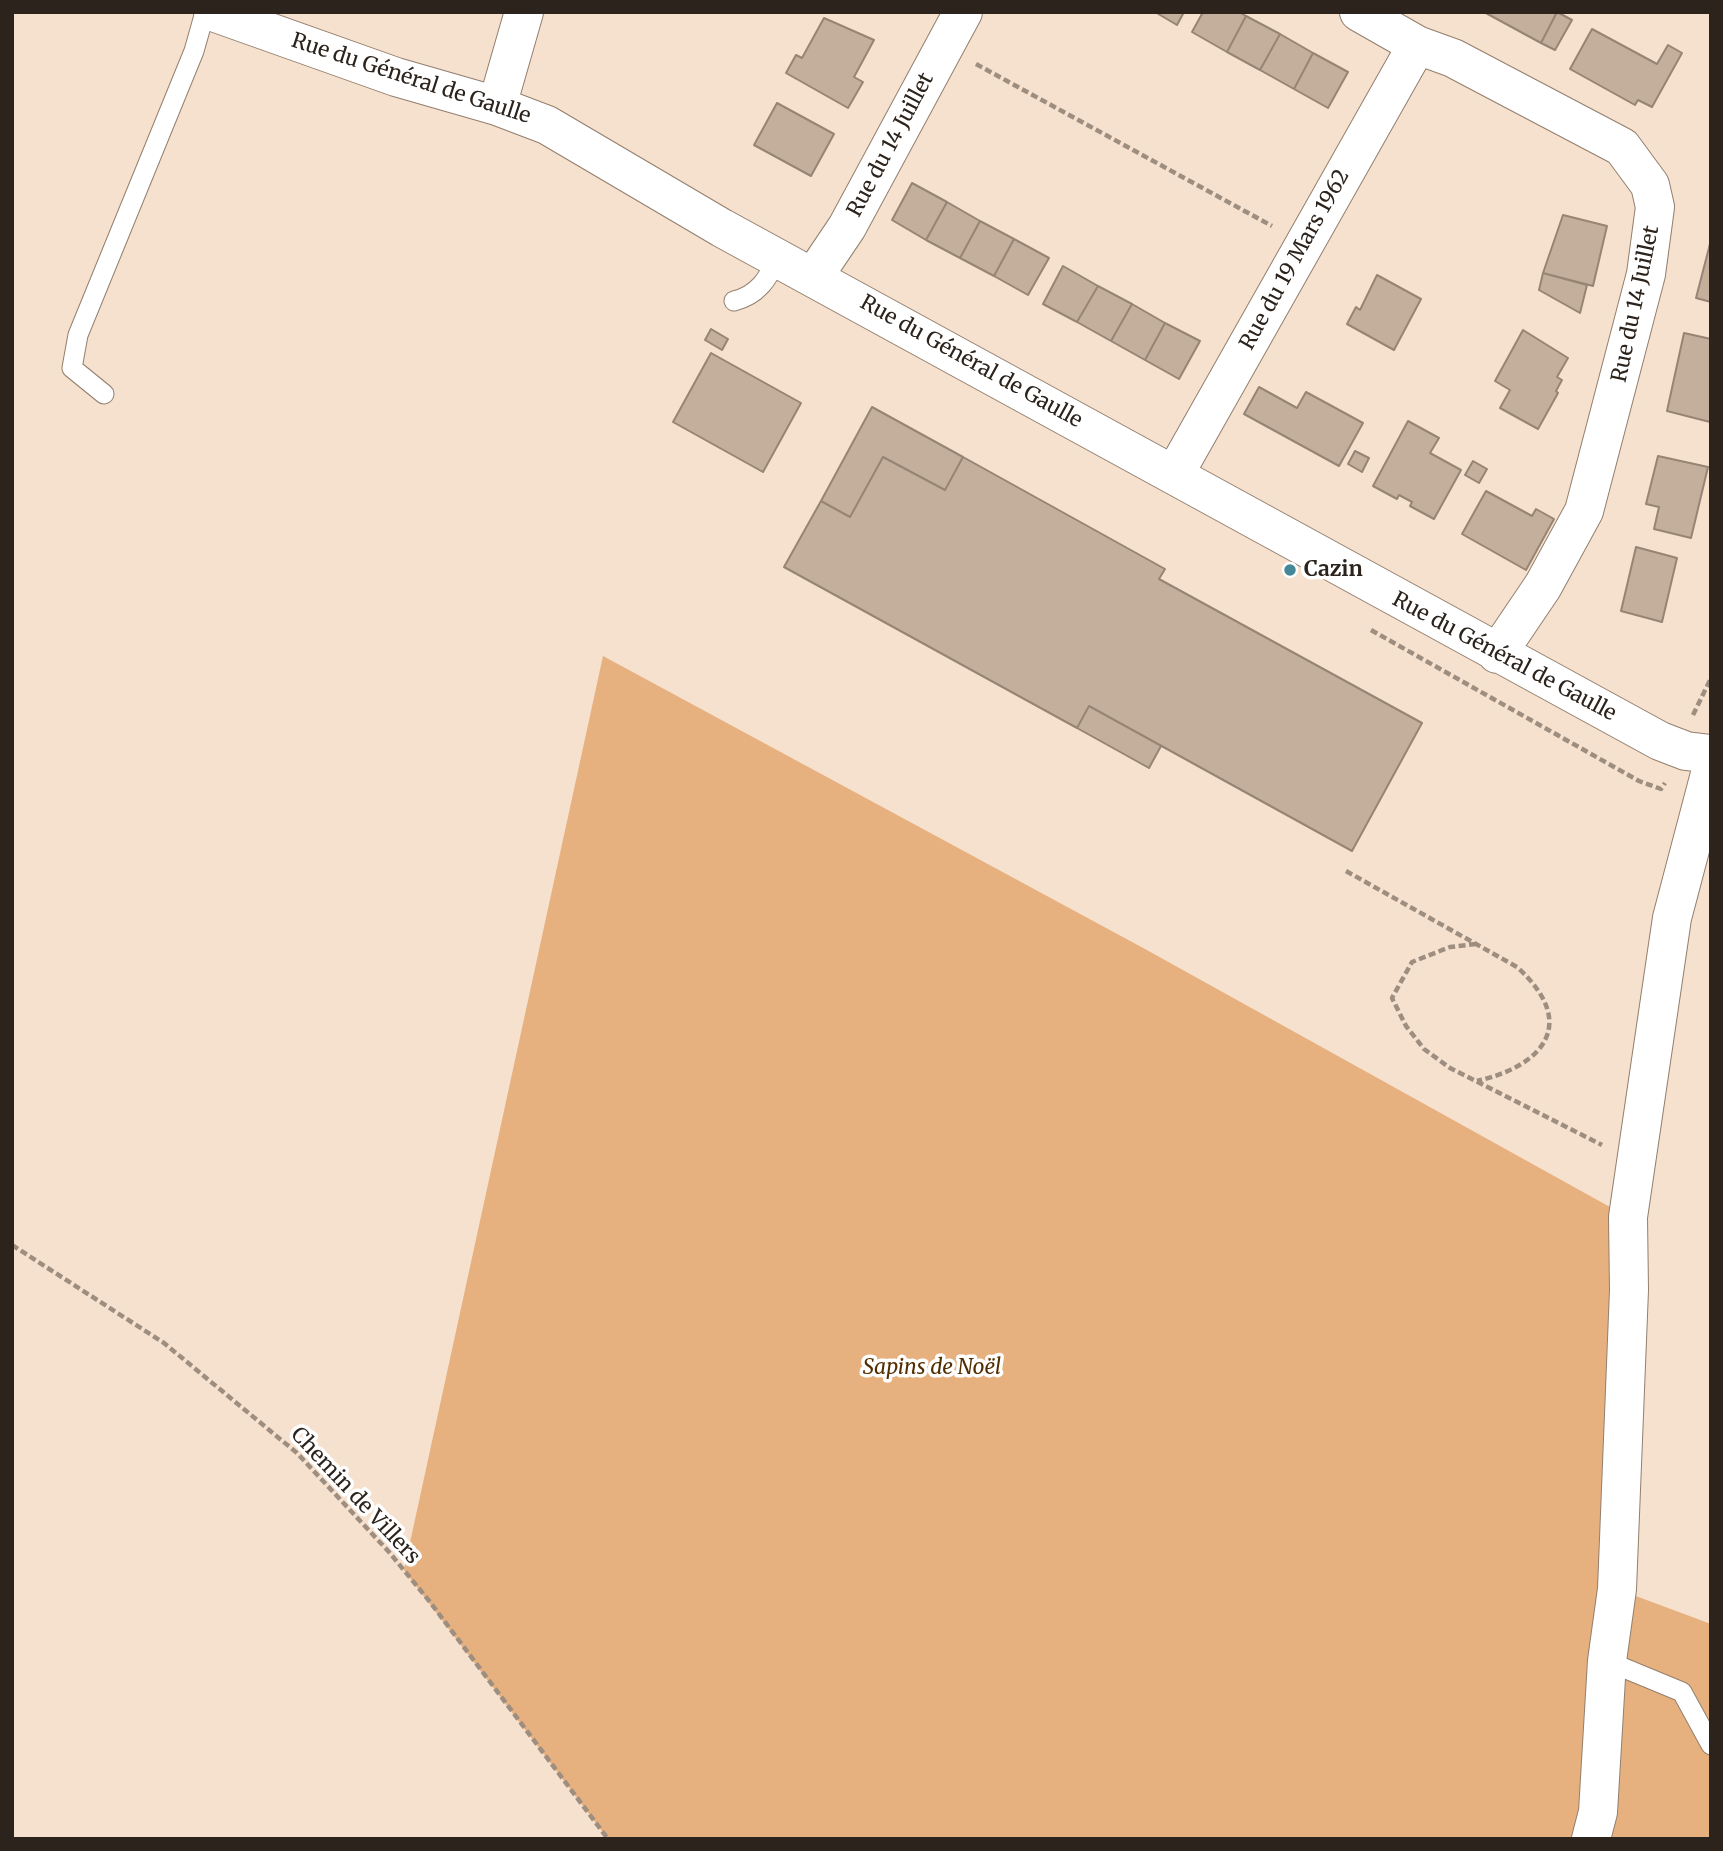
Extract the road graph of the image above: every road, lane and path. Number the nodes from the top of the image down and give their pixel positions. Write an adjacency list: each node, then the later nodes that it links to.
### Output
1 (205, 12): 13 (lane)
2 (213, 12): 8 (street, Rue du Général de Gaulle)
3 (524, 12): 8 (street)
4 (963, 12): 7 (street, Rue du 14 Juillet)
5 (1359, 12): 6 (street, Rue du 14 Juillet)
6 (1417, 45): 9 (street, Rue du 19 Mars 1962); 15 (street, Rue du 14 Juillet)
7 (945, 46): 9 (path); 11 (street, Rue du 14 Juillet)
8 (497, 106): 10 (street, Rue du Général de Gaulle)
9 (1303, 244): 14 (street, Rue du 19 Mars 1962)
10 (778, 257): 11 (street, Rue du Général de Gaulle); 12 (lane)
11 (814, 276): 14 (street, Rue du Général de Gaulle)
12 (734, 302)
13 (104, 394)
14 (1174, 475): 15 (street, Rue du Général de Gaulle)
15 (1497, 654): 16 (street, Rue du Général de Gaulle)
16 (1711, 754)
17 (1711, 769): 21 (street)
18 (1346, 871): 19 (path)
19 (1476, 944): 20 (path); 20 (path)
20 (1476, 1081): 21 (path)
21 (1637, 1162): 23 (street)
22 (12, 1245): 25 (path, Chemin de Villers)
23 (1607, 1661): 24 (lane); 26 (street)
24 (1711, 1745)
25 (608, 1839)
26 (1591, 1839)

